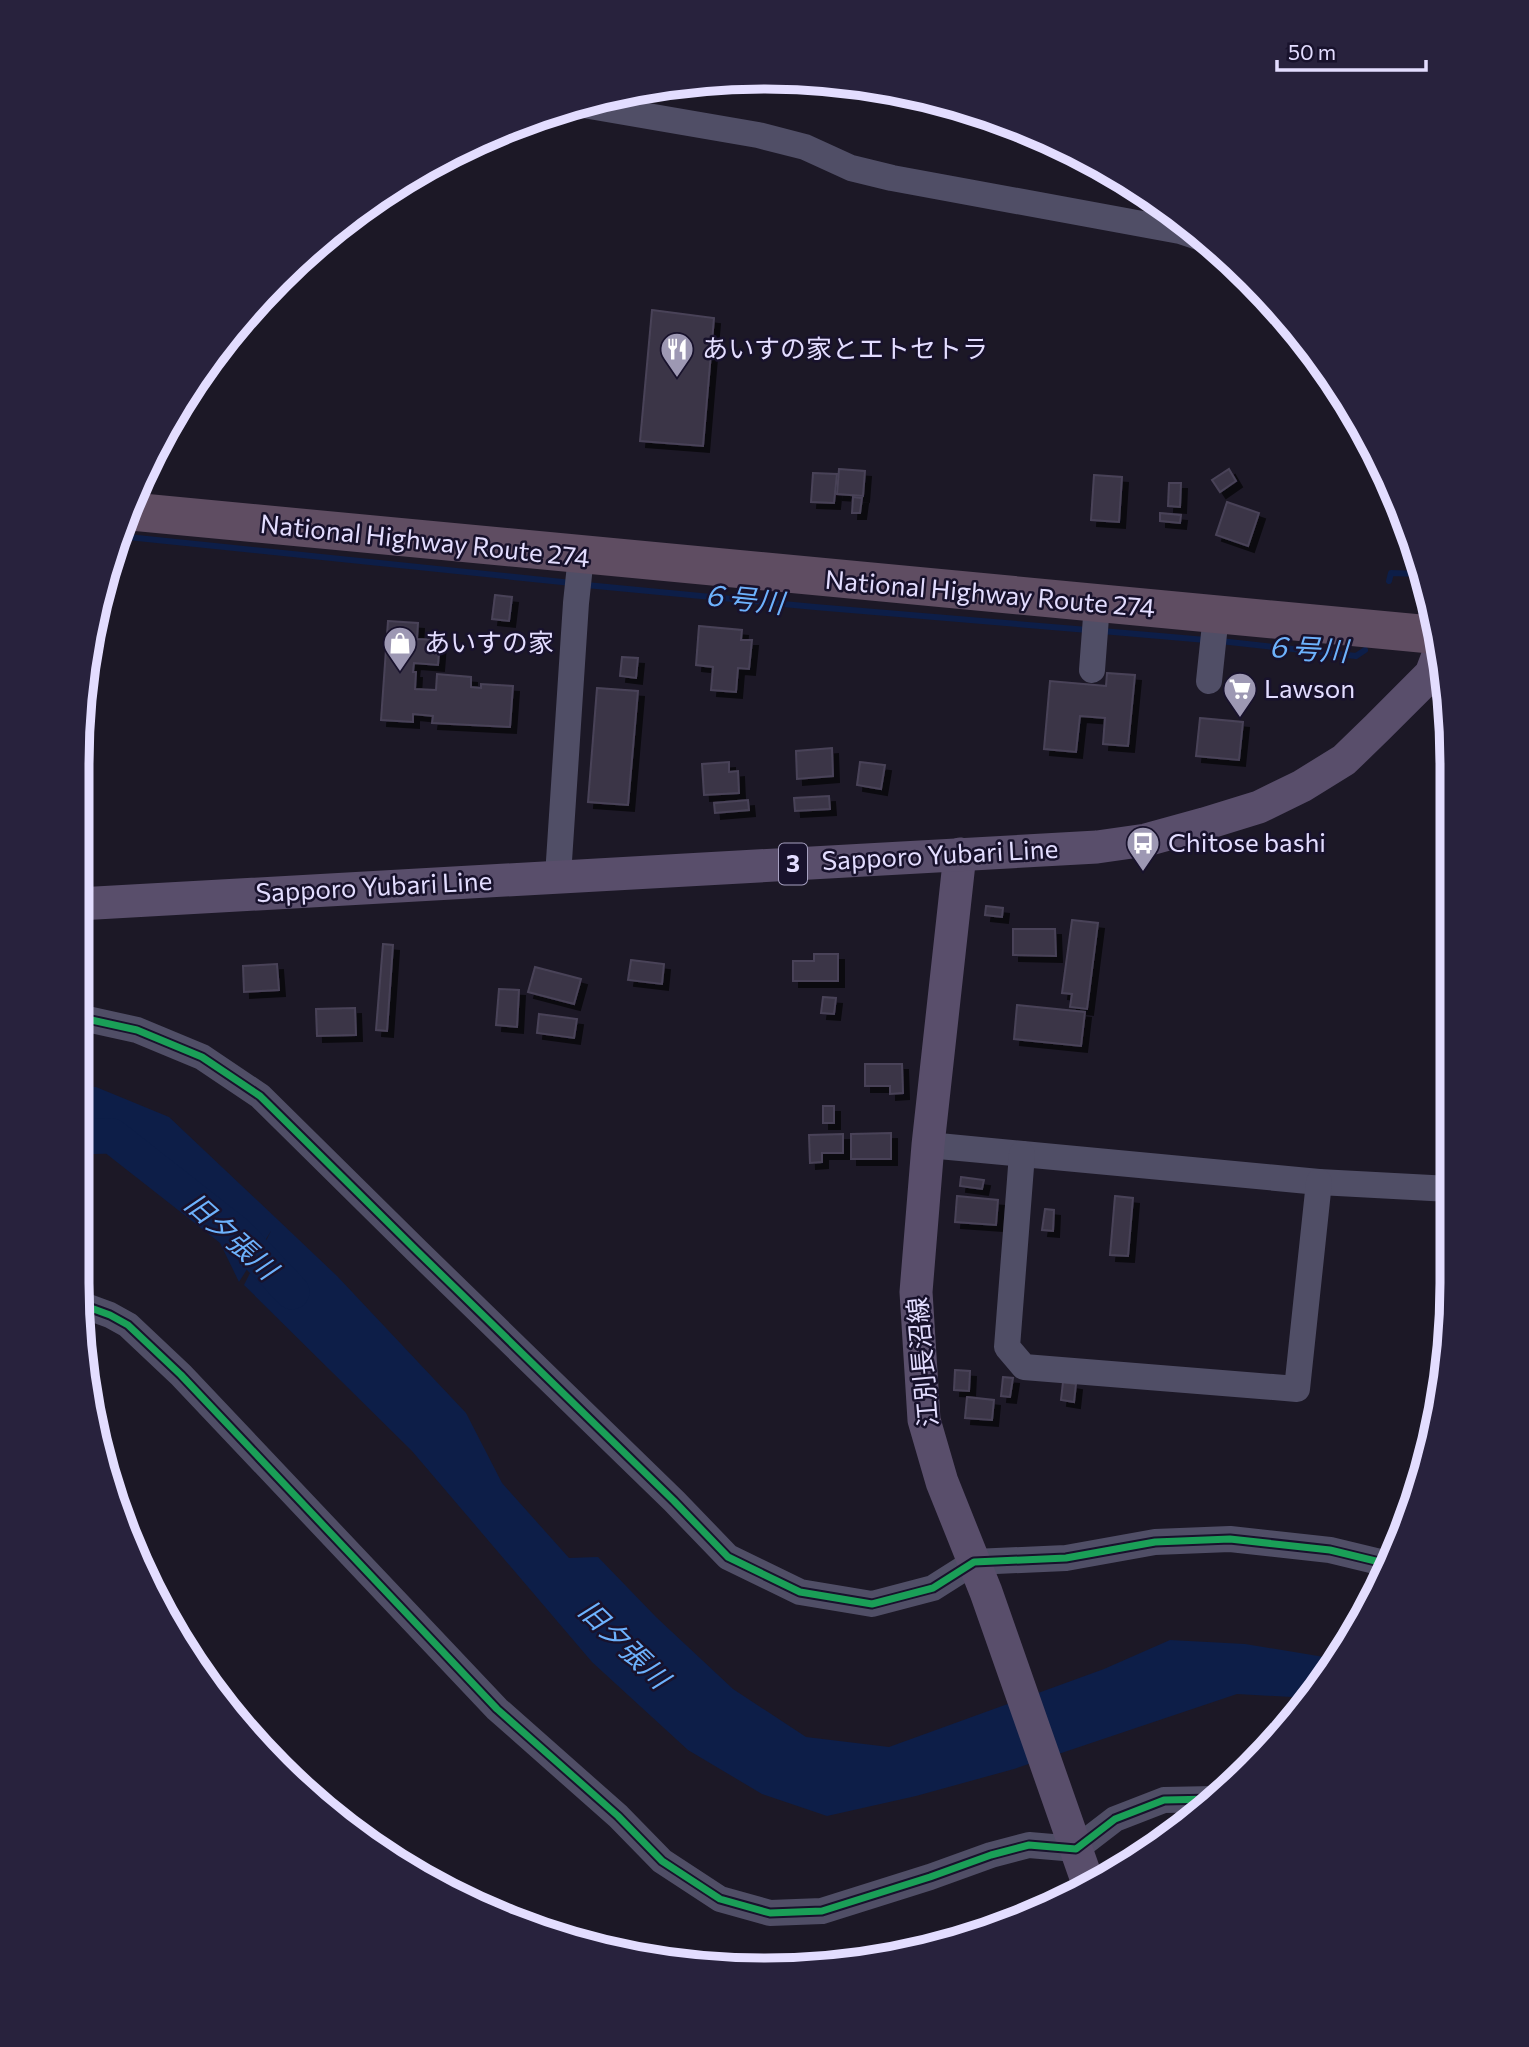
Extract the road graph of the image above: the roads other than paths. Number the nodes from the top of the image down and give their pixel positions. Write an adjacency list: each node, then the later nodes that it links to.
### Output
1 (605, 109): 2 (street)
2 (1178, 231)
3 (138, 513): 4 (highway, National Highway Route 274)
4 (580, 562): 5 (highway, National Highway Route 274); 12 (street)
5 (1096, 611): 6 (highway, National Highway Route 274); 8 (street)
6 (1215, 621): 7 (highway, National Highway Route 274); 10 (street)
7 (1427, 634)
8 (1092, 670)
9 (1433, 671): 11 (main road, Sapporo Yubari Line / 3)
10 (1209, 681)
11 (960, 854): 12 (main road, Sapporo Yubari Line / 3); 15 (main road, 江別長沼線)
12 (558, 876): 13 (main road, Sapporo Yubari Line / 3)
13 (89, 903)
14 (89, 1019): 21 (street)
15 (928, 1145): 16 (street); 21 (main road, 江別長沼線)
16 (1022, 1154): 17 (street); 17 (street)
17 (1319, 1182): 18 (street)
18 (1440, 1188)
19 (90, 1308): 23 (street)
20 (1379, 1562): 21 (street)
21 (980, 1577): 23 (main road, 江別長沼線)
22 (1199, 1799): 23 (street)
23 (1076, 1849): 24 (main road, 江別長沼線)
24 (1086, 1876)

